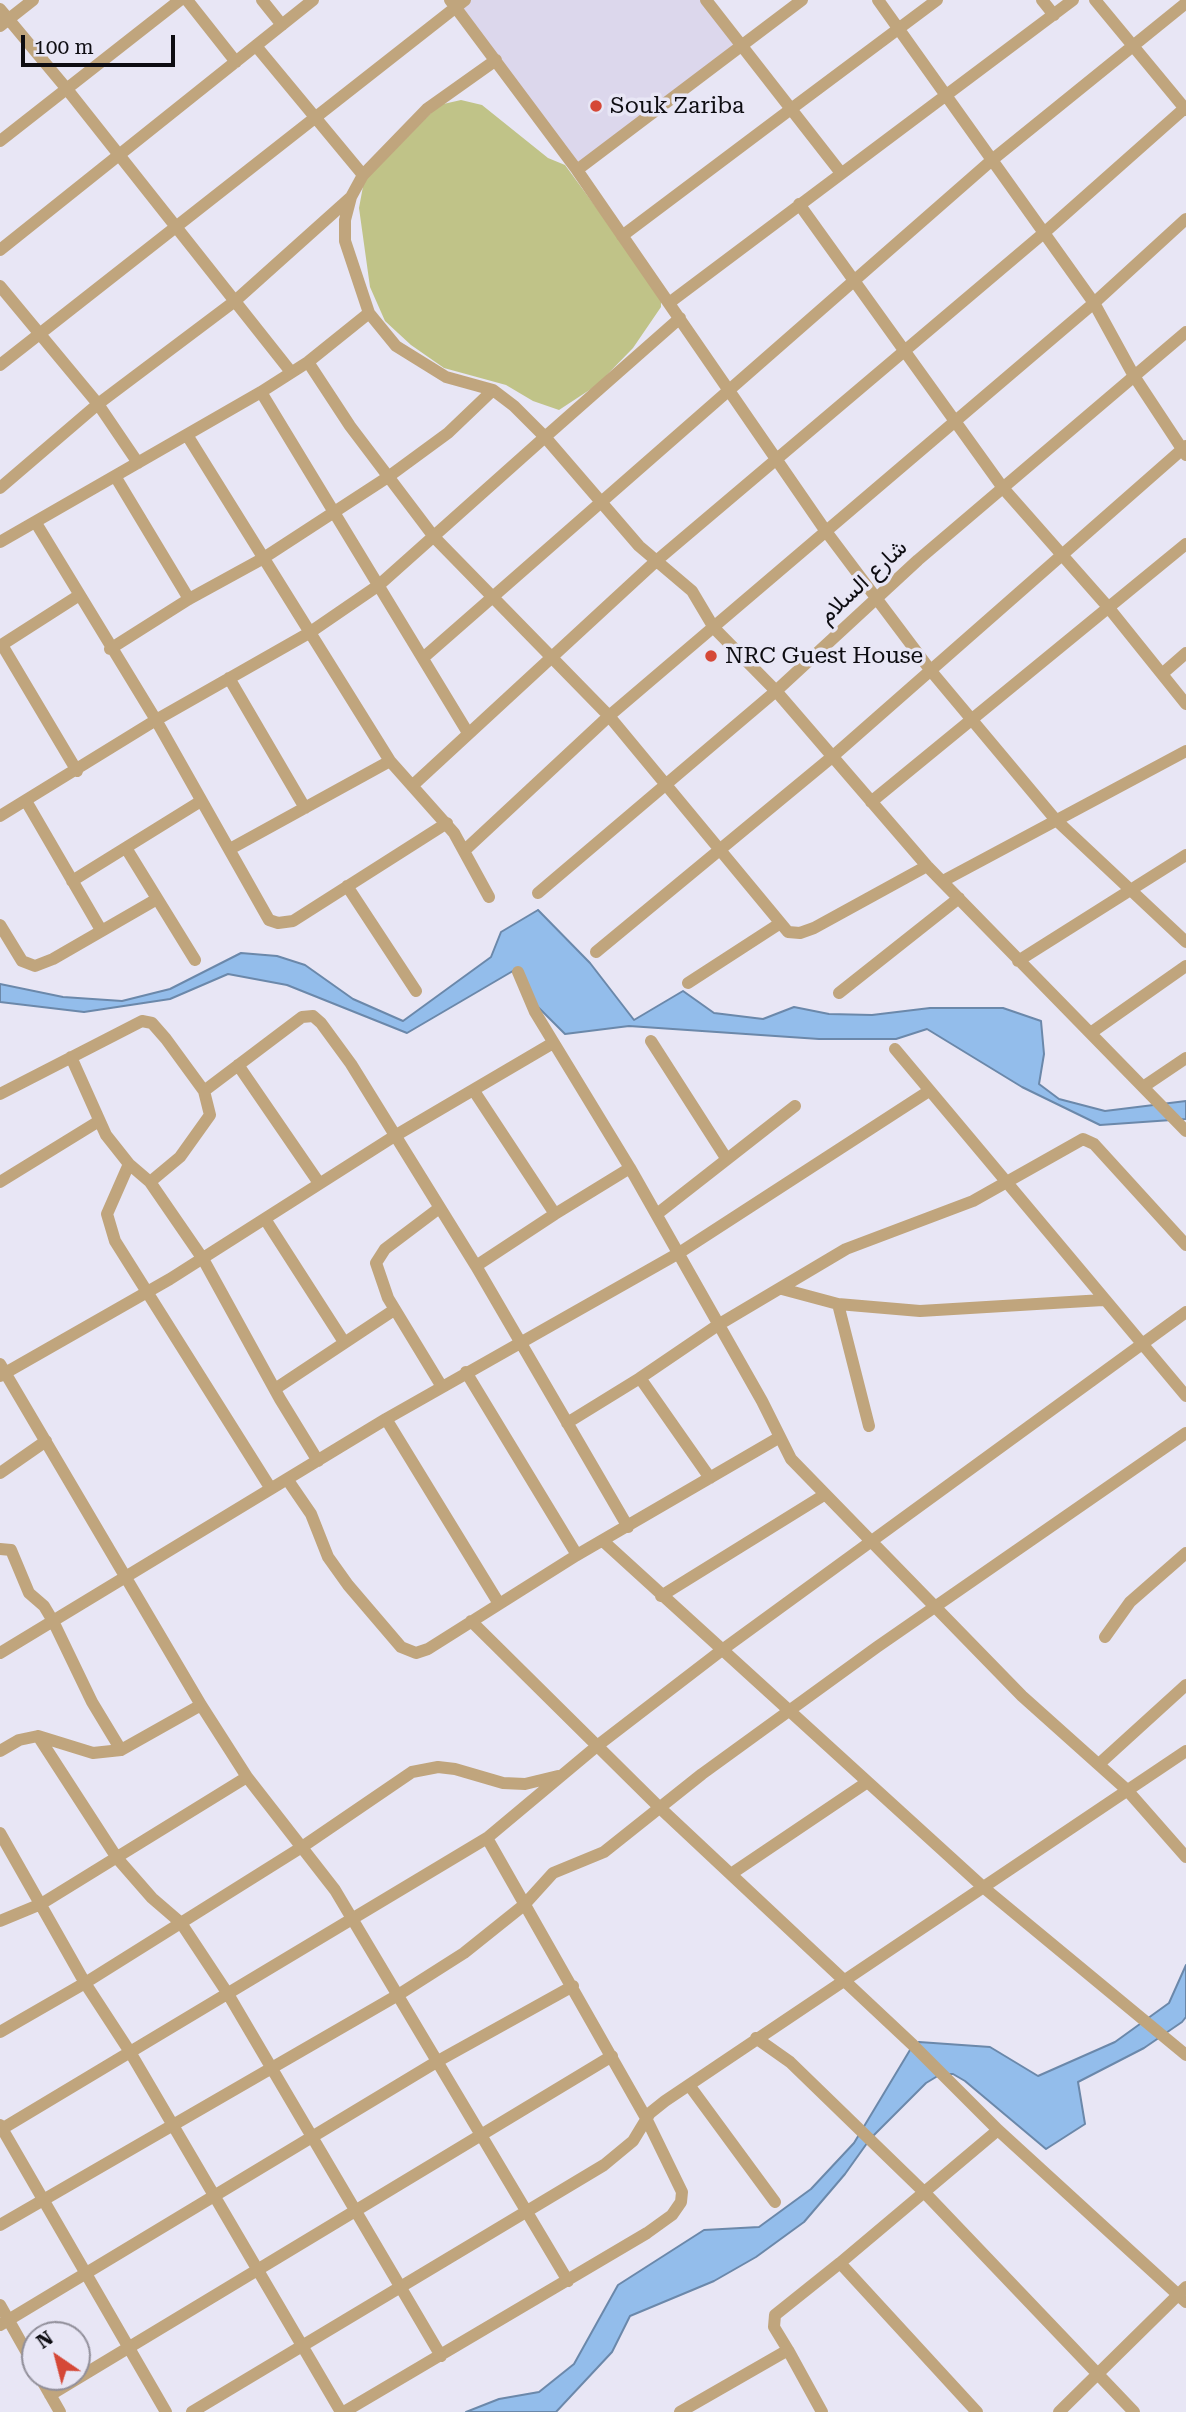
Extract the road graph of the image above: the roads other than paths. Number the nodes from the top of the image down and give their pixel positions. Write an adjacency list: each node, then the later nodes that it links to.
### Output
1 (33, 0): 16 (street)
2 (180, 0): 24 (street)
3 (187, 0): 23 (street)
4 (262, 0): 17 (street)
5 (313, 0): 17 (street)
6 (706, 0): 20 (street)
7 (803, 0): 20 (street)
8 (878, 0): 18 (street)
9 (937, 0): 18 (street)
10 (1042, 0): 15 (street)
11 (1073, 0): 15 (street)
12 (1095, 0): 21 (street)
13 (457, 3): 22 (street); 28 (street)
14 (1186, 3): 21 (street)
15 (1054, 15): 25 (street)
16 (3, 18): 24 (street)
17 (282, 25): 19 (street)
18 (899, 28): 25 (street); 26 (street)
19 (256, 46): 23 (street); 28 (street)
20 (741, 46): 26 (street); 32 (street)
21 (1132, 47): 27 (street); 31 (street)
22 (496, 60): 32 (street); 34 (street)
23 (236, 62): 30 (street)
24 (66, 88): 29 (street); 30 (street)
25 (946, 95): 31 (street); 33 (street)
26 (791, 108): 33 (street); 40 (street)
27 (1186, 108): 39 (street)
28 (313, 118): 34 (street); 38 (street)
29 (0, 141)
30 (118, 154): 38 (street); 41 (street)
31 (992, 160): 39 (street); 42 (street)
32 (577, 170): 40 (street)
33 (841, 173): 36 (street)
34 (363, 176): 35 (street)
35 (352, 197): 44 (street); 47 (street)
36 (799, 204): 42 (street); 45 (street)
37 (1186, 219): 46 (street)
38 (176, 227): 44 (street); 50 (street)
39 (1045, 232): 46 (street); 51 (street)
40 (622, 236): 45 (street)
41 (0, 250)
42 (853, 284): 51 (street); 58 (street)
43 (0, 286): 50 (street)
44 (235, 301): 54 (street); 59 (street)
45 (668, 303): 48 (street)
46 (1094, 303): 55 (street); 60 (street)
47 (369, 313): 52 (street); 56 (street)
48 (680, 318): 58 (street); 62 (street)
49 (1186, 332): 55 (street, شارع السلام)
50 (39, 335): 53 (street); 59 (street)
51 (903, 352): 60 (street); 64 (street)
52 (308, 362): 54 (street); 67 (street)
53 (0, 365)
54 (291, 372): 57 (street)
55 (1134, 376): 63 (street); 69 (street, شارع السلام)
56 (493, 390): 62 (street); 67 (street)
57 (261, 392): 61 (street); 71 (street)
58 (729, 392): 64 (street); 70 (street)
59 (98, 404): 65 (street); 68 (street)
60 (956, 422): 69 (street); 73 (street)
61 (187, 435): 65 (street); 78 (street)
62 (545, 437): 70 (street); 74 (street)
63 (1185, 451): 77 (street)
64 (775, 460): 73 (street); 79 (street)
65 (138, 463): 66 (street)
66 (114, 476): 72 (street); 83 (street)
67 (388, 477): 71 (street); 74 (street)
68 (0, 488)
69 (1003, 488): 77 (street); 84 (street, شارع السلام)
70 (600, 501): 79 (street); 82 (street)
71 (334, 512): 78 (street); 80 (street)
72 (36, 523): 75 (street); 81 (street)
73 (825, 530): 84 (street); 86 (street)
74 (434, 537): 80 (street); 82 (street)
75 (0, 542)
76 (1186, 544): 85 (street)
77 (1063, 557): 85 (street); 93 (street)
78 (262, 559): 83 (street); 87 (street)
79 (655, 562): 86 (street); 92 (street)
80 (379, 585): 87 (street); 91 (street)
81 (78, 596): 88 (street); 89 (street)
82 (495, 598): 91 (street); 92 (street)
83 (189, 599): 89 (street)
84 (876, 600): 93 (street); 96 (street, شارع السلام)
85 (1108, 607): 94 (street); 100 (street)
86 (713, 628): 96 (street); 98 (street)
87 (309, 633): 95 (street); 104 (street)
88 (1, 646): 105 (street)
89 (110, 649): 99 (street)
90 (1186, 653): 94 (street)
91 (423, 658): 101 (street)
92 (553, 658): 98 (street); 101 (street)
93 (931, 671): 100 (street); 103 (street)
94 (1162, 674): 97 (street)
95 (229, 678): 99 (street); 111 (street)
96 (776, 691): 103 (street); 106 (street, شارع السلام)
97 (1186, 704)
98 (609, 716): 106 (street); 117 (street)
99 (156, 720): 105 (street); 109 (street)
100 (973, 721): 110 (street); 113 (street)
101 (468, 733): 107 (street)
102 (1186, 751): 113 (street)
103 (832, 757): 110 (street); 118 (street)
104 (390, 761): 107 (street); 111 (street)
105 (77, 771): 108 (street)
106 (667, 784): 118 (street); 125 (street, شارع السلام)
107 (412, 786): 114 (street)
108 (26, 801): 112 (street); 121 (street)
109 (201, 801): 115 (street); 116 (street)
110 (871, 802): 120 (street)
111 (305, 808): 116 (street)
112 (0, 816)
113 (1055, 819): 122 (street); 124 (street)
114 (447, 823): 117 (street); 123 (street)
115 (126, 848): 121 (street); 128 (street)
116 (230, 849): 123 (street)
117 (465, 850): 126 (street)
118 (722, 851): 129 (street); 133 (street)
119 (1186, 855): 124 (street)
120 (927, 866): 122 (street); 129 (street)
121 (72, 881): 131 (street)
122 (943, 881): 127 (street)
123 (347, 886): 139 (street)
124 (1132, 890): 132 (street); 135 (street)
125 (538, 893)
126 (489, 897)
127 (959, 898): 135 (street); 140 (street)
128 (157, 899): 131 (street); 134 (street)
129 (779, 924): 138 (street)
130 (0, 925): 131 (street)
131 (101, 930)
132 (1186, 942)
133 (596, 952)
134 (195, 960)
135 (1018, 961): 141 (street)
136 (1186, 966): 141 (street)
137 (518, 972): 143 (street)
138 (688, 983)
139 (416, 990)
140 (839, 993)
141 (1092, 1032): 148 (street)
142 (651, 1041): 157 (street)
143 (553, 1043): 150 (street); 159 (street)
144 (895, 1049): 151 (street)
145 (71, 1057): 149 (street); 152 (street); 154 (street)
146 (1186, 1058): 148 (street)
147 (238, 1065): 149 (street); 156 (street); 162 (street)
148 (1143, 1087): 155 (street)
149 (204, 1091): 161 (street)
150 (474, 1091): 156 (street); 165 (street)
151 (929, 1091): 163 (street); 169 (street)
152 (0, 1094)
153 (795, 1106): 157 (street)
154 (99, 1121): 158 (street); 160 (street)
155 (1186, 1131)
156 (393, 1137): 162 (street); 164 (street)
157 (726, 1158): 166 (street)
158 (129, 1164): 161 (street); 173 (street)
159 (631, 1168): 165 (street); 166 (street)
160 (0, 1182)
161 (150, 1182): 170 (street)
162 (319, 1183): 167 (street)
163 (1007, 1184): 168 (street); 172 (street); 174 (street)
164 (438, 1209): 171 (street); 176 (street)
165 (555, 1214): 171 (street)
166 (657, 1214): 169 (street)
167 (265, 1219): 170 (street); 179 (street)
168 (1186, 1245)
169 (679, 1253): 178 (street); 180 (street)
170 (203, 1259): 173 (street); 186 (street)
171 (476, 1266): 180 (street)
172 (782, 1289): 175 (street); 178 (street)
173 (146, 1292): 182 (street); 198 (street)
174 (1103, 1300): 175 (street); 181 (street)
175 (838, 1304): 190 (street)
176 (394, 1310): 179 (street); 185 (street)
177 (1186, 1312): 181 (street)
178 (718, 1325): 184 (street); 192 (street)
179 (344, 1342): 186 (street)
180 (518, 1343): 183 (street); 189 (street)
181 (1142, 1343): 187 (street); 202 (street)
182 (2, 1371): 193 (street)
183 (466, 1372): 185 (street); 205 (street)
184 (640, 1378): 189 (street); 196 (street)
185 (442, 1387): 188 (street)
186 (275, 1390): 194 (street)
187 (1186, 1396)
188 (386, 1419): 194 (street); 208 (street)
189 (567, 1423): 200 (street)
190 (870, 1426)
191 (1186, 1433): 209 (street)
192 (780, 1437): 196 (street); 199 (street)
193 (46, 1441): 195 (street); 206 (street)
194 (318, 1461): 197 (street)
195 (0, 1473)
196 (709, 1478): 200 (street)
197 (287, 1479): 198 (street); 211 (street)
198 (271, 1489): 206 (street)
199 (824, 1495): 202 (street); 207 (street)
200 (628, 1527): 201 (street)
201 (603, 1541): 205 (street); 207 (street)
202 (870, 1542): 209 (street); 213 (street)
203 (4, 1552): 210 (street)
204 (1186, 1553): 212 (street)
205 (577, 1555): 208 (street)
206 (126, 1577): 210 (street); 216 (street)
207 (661, 1596): 213 (street)
208 (498, 1602): 211 (street)
209 (935, 1606): 217 (street); 223 (street)
210 (53, 1621): 214 (street); 220 (street)
211 (471, 1621): 219 (street)
212 (1105, 1637)
213 (723, 1650): 217 (street); 219 (street)
214 (0, 1653)
215 (1186, 1685): 223 (street)
216 (201, 1705): 220 (street); 225 (street)
217 (789, 1712): 226 (street); 228 (street)
218 (38, 1736): 220 (street); 221 (street); 233 (street)
219 (597, 1746): 224 (street); 228 (street)
220 (121, 1750)
221 (0, 1751)
222 (1186, 1751): 227 (street)
223 (1099, 1763): 227 (street)
224 (562, 1775): 230 (street); 231 (street)
225 (247, 1777): 231 (street); 233 (street)
226 (866, 1783): 234 (street); 235 (street)
227 (1127, 1790): 232 (street); 235 (street)
228 (659, 1807): 234 (street); 237 (street)
229 (0, 1833): 236 (street)
230 (487, 1838): 237 (street); 238 (street)
231 (302, 1847): 238 (street); 240 (street)
232 (1186, 1857)
233 (117, 1858): 236 (street); 240 (street)
234 (730, 1874): 241 (street)
235 (983, 1886): 241 (street); 249 (street)
236 (41, 1904): 239 (street); 242 (street)
237 (524, 1905): 243 (street); 245 (street)
238 (354, 1920): 244 (street); 245 (street)
239 (0, 1921)
240 (181, 1923): 242 (street); 244 (street)
241 (842, 1980): 247 (street); 257 (street)
242 (85, 1983): 246 (street); 248 (street)
243 (572, 1986): 250 (street); 251 (street)
244 (228, 1994): 248 (street); 252 (street)
245 (398, 1995): 251 (street); 252 (street)
246 (0, 2032)
247 (756, 2038): 253 (street); 260 (street)
248 (130, 2052): 255 (street); 256 (street)
249 (1186, 2055)
250 (612, 2056): 254 (street); 258 (street)
251 (438, 2061): 258 (street); 259 (street)
252 (270, 2068): 255 (street); 259 (street)
253 (689, 2085): 254 (street); 263 (street)
254 (646, 2118): 265 (street); 270 (street)
255 (171, 2126): 261 (street); 262 (street)
256 (1, 2128): 262 (street)
257 (998, 2130): 260 (street); 272 (street)
258 (482, 2136): 264 (street); 265 (street)
259 (310, 2138): 261 (street); 264 (street)
260 (924, 2192): 267 (street); 280 (street)
261 (214, 2196): 268 (street); 269 (street)
262 (43, 2199): 266 (street); 269 (street)
263 (775, 2202)
264 (356, 2212): 268 (street); 271 (street)
265 (527, 2213): 270 (street); 271 (street)
266 (0, 2225)
267 (840, 2263): 278 (street); 289 (street)
268 (258, 2272): 275 (street); 277 (street)
269 (88, 2274): 274 (street); 275 (street)
270 (568, 2281): 279 (street)
271 (401, 2287): 277 (street); 279 (street)
272 (1183, 2294): 280 (street)
273 (0, 2305): 274 (street)
274 (4, 2322): 276 (street)
275 (128, 2346): 282 (street); 284 (street)
276 (21, 2347)
277 (301, 2347): 285 (street); 286 (street)
278 (788, 2350): 287 (street); 288 (street)
279 (442, 2356): 286 (street)
280 (1097, 2375): 290 (street); 291 (street)
281 (48, 2391): 282 (street)
282 (50, 2395): 283 (street)
283 (60, 2412)
284 (166, 2412)
285 (192, 2412)
286 (342, 2412)
287 (680, 2412)
288 (822, 2412)
289 (976, 2412)
290 (1059, 2412)
291 (1134, 2412)

